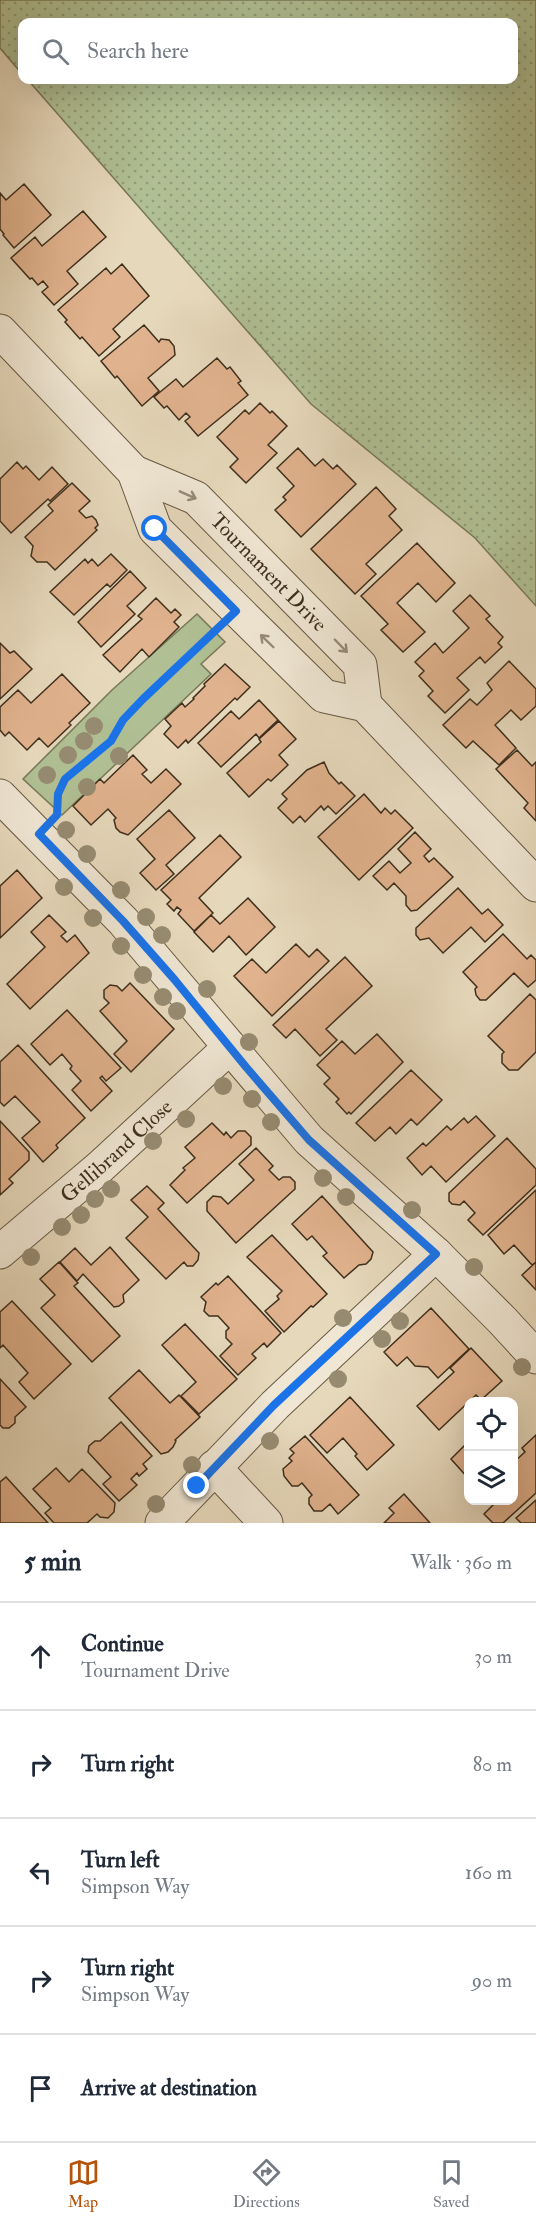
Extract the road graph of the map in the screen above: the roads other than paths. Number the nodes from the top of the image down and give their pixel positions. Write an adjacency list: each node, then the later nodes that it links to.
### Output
1 (0, 331): 2 (street, Tournament Drive)
2 (134, 472): 3 (street, Tournament Drive, one-way to 2); 3 (street, Tournament Drive, one-way to 3)
3 (365, 705): 5 (street)
4 (15, 820): 6 (street)
5 (536, 885)
6 (230, 1047): 7 (street, Gellibrand Close); 8 (street)
7 (0, 1252)
8 (436, 1254): 9 (street); 10 (street)
9 (536, 1358)
10 (214, 1467): 11 (street); 12 (street)
11 (162, 1523)
12 (266, 1523)

